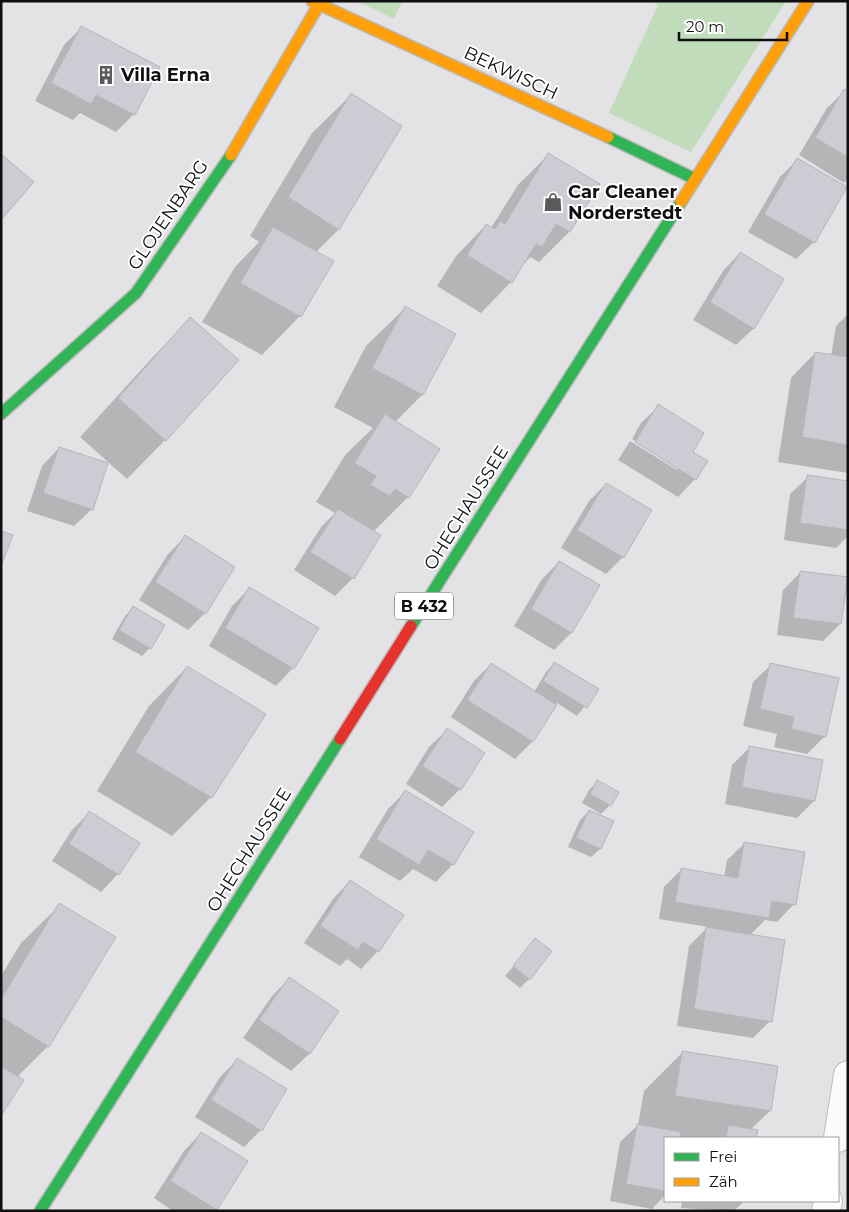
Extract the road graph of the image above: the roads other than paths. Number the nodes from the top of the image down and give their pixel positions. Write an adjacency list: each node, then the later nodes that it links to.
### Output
1 (808, 1): 3 (main road, OHECHAUSSEE / B 432)
2 (317, 3): 3 (main road, BEKWISCH); 4 (main road, GLOJENBARG)
3 (695, 180): 7 (main road, OHECHAUSSEE / B 432)
4 (1, 414)
5 (848, 1075): 6 (street)
6 (838, 1137)
7 (40, 1211)

